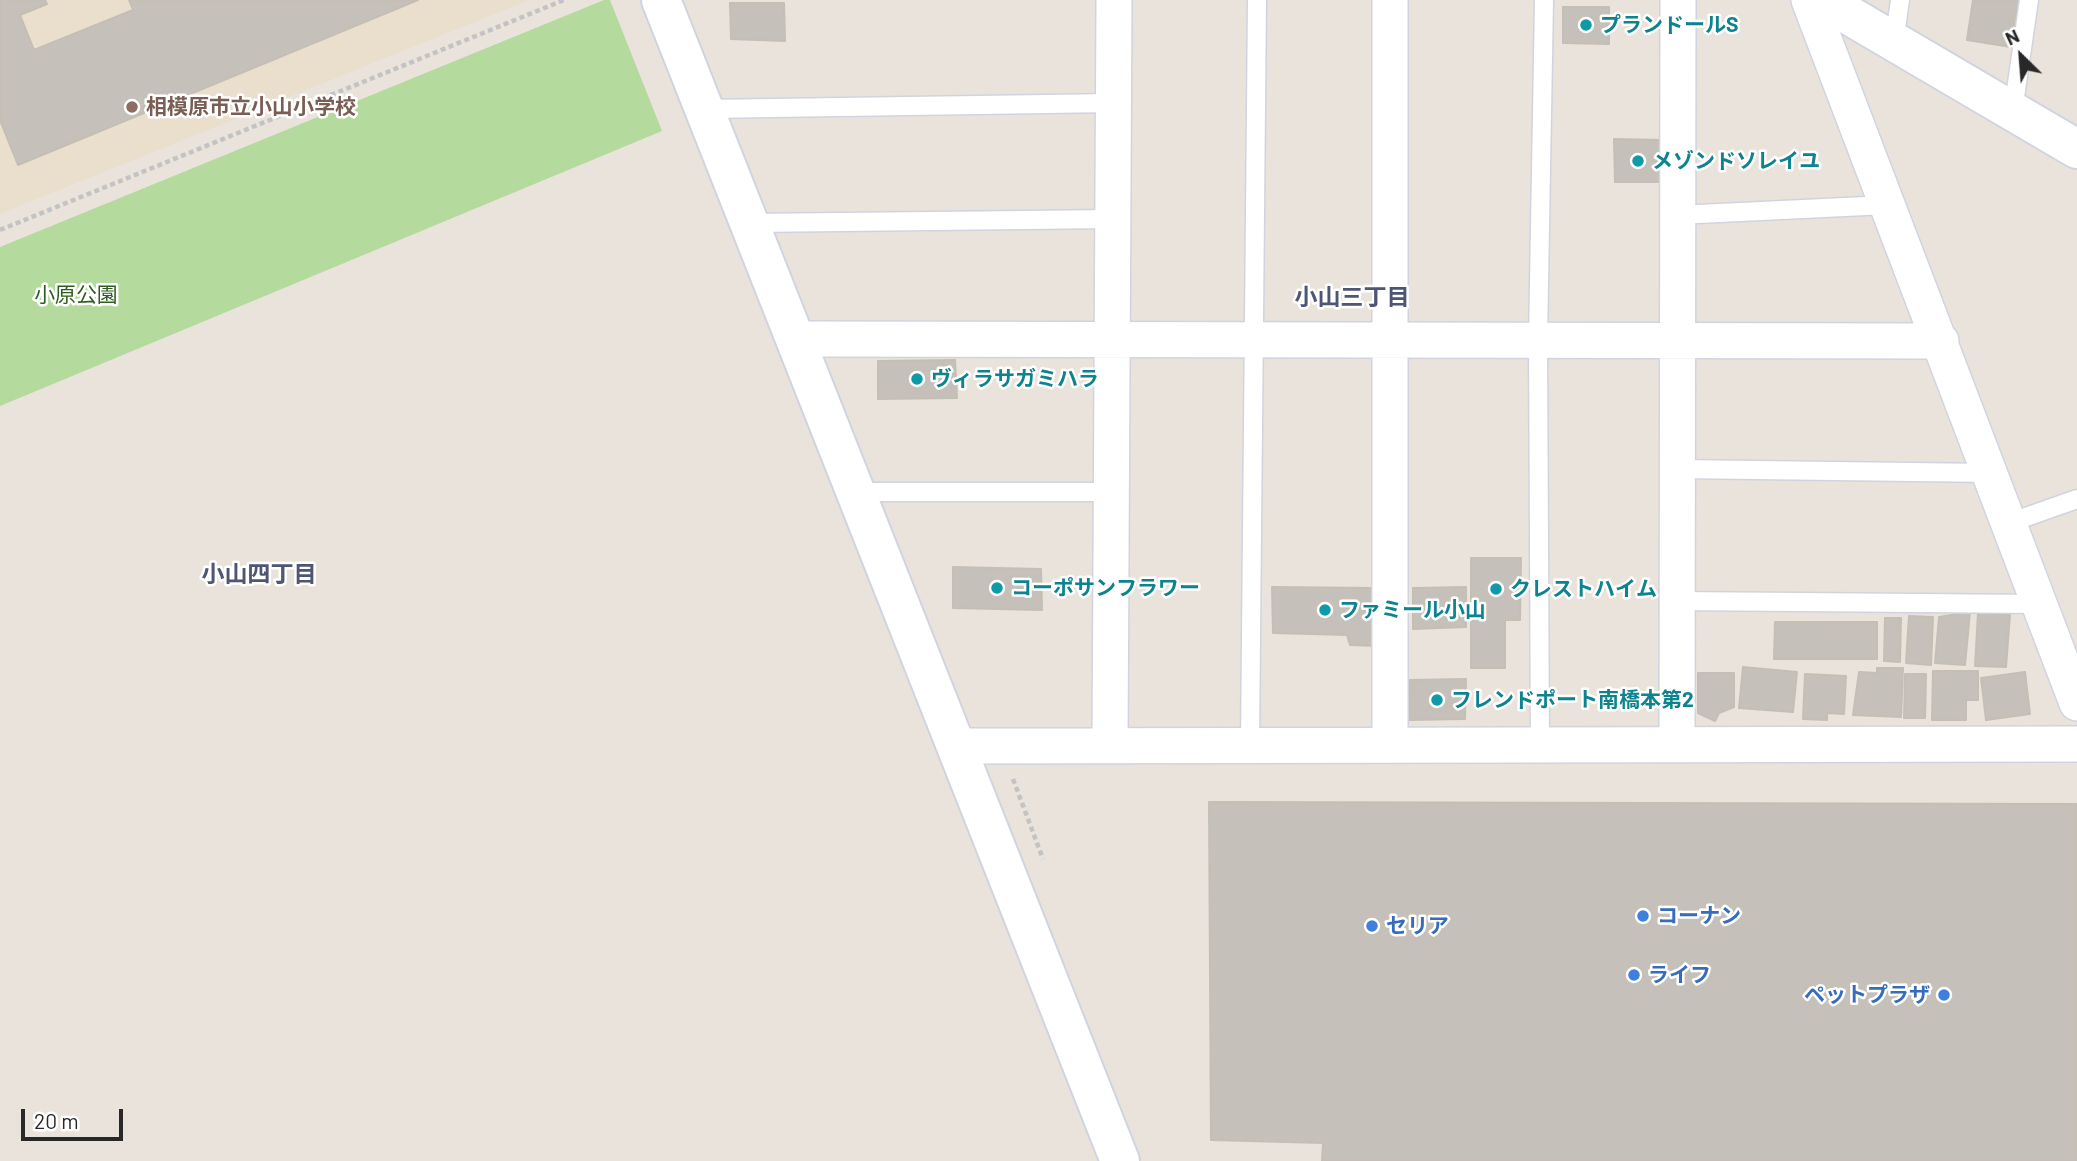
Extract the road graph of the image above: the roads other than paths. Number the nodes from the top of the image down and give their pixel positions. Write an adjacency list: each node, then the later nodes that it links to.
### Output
1 (661, 0): 13 (street)
2 (1114, 0): 12 (street)
3 (1257, 0): 22 (lane)
4 (1390, 0): 23 (street)
5 (1544, 0): 24 (lane)
6 (1678, 0): 17 (street)
7 (1809, 0): 16 (street)
8 (1822, 0): 11 (street)
9 (1900, 0): 11 (lane)
10 (2029, 0): 14 (lane)
11 (1894, 42): 14 (street)
12 (1114, 103): 13 (lane); 18 (street)
13 (704, 108): 19 (street)
14 (2012, 111): 15 (street)
15 (2077, 149)
16 (1887, 205): 17 (lane); 26 (street)
17 (1677, 215): 25 (street)
18 (1113, 219): 19 (lane); 21 (street)
19 (750, 223): 20 (street)
20 (795, 339): 21 (street); 29 (street)
21 (1112, 339): 22 (street); 30 (street)
22 (1253, 339): 23 (street); 37 (lane)
23 (1390, 339): 24 (street); 38 (street)
24 (1538, 340): 25 (street); 41 (lane)
25 (1677, 340): 26 (street); 27 (street)
26 (1941, 341): 28 (street)
27 (1677, 469): 28 (lane); 33 (street)
28 (1991, 474): 32 (street)
29 (856, 492): 30 (lane); 42 (street)
30 (1112, 492): 36 (street)
31 (2077, 499): 32 (lane)
32 (2009, 523): 34 (street)
33 (1677, 601): 34 (lane); 39 (street)
34 (2040, 604): 35 (street)
35 (2077, 703)
36 (1110, 744): 37 (street); 42 (street)
37 (1250, 744): 38 (street)
38 (1390, 744): 41 (street)
39 (1677, 744): 40 (street); 41 (street)
40 (2077, 744)
41 (1540, 745)
42 (956, 746): 43 (street)
43 (1120, 1161)

